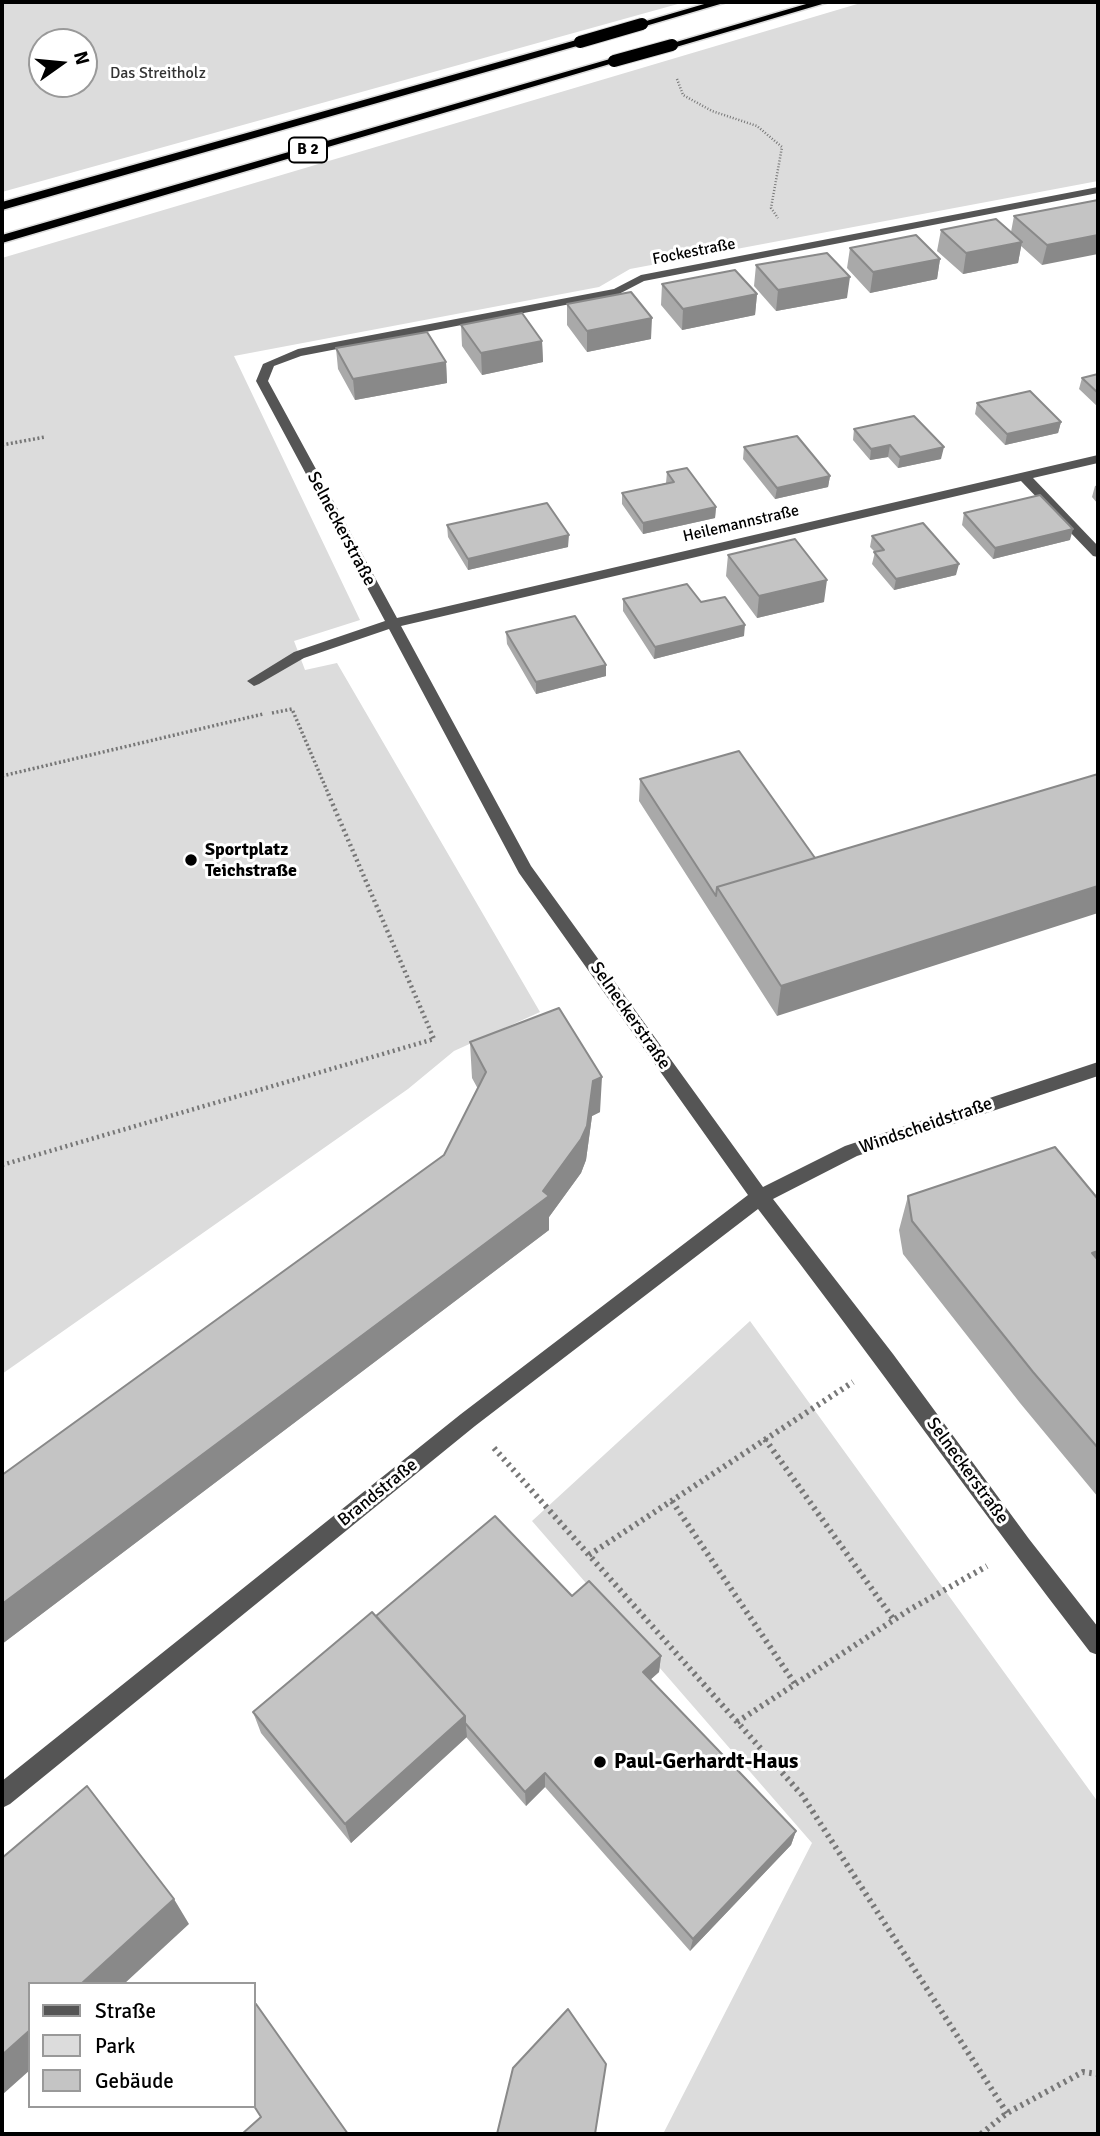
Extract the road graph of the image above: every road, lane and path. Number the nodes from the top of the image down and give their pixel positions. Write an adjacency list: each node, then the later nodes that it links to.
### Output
1 (722, 2): 5 (highway, B 2, bridge)
2 (824, 2): 6 (highway, B 2, bridge)
3 (674, 71): 7 (path)
4 (1098, 190): 7 (street, Fockestraße)
5 (2, 206)
6 (2, 239)
7 (799, 248): 8 (street, Fockestraße)
8 (298, 353): 14 (street, Selneckerstraße)
9 (45, 437): 10 (path)
10 (2, 445)
11 (1098, 459): 12 (street, Heilemannstraße)
12 (1024, 476): 13 (street); 14 (street, Heilemannstraße)
13 (1098, 552)
14 (391, 624): 15 (street, Heilemannstraße); 19 (street, Selneckerstraße)
15 (254, 681)
16 (2, 776): 18 (path)
17 (1098, 1069): 19 (street, Windscheidstraße)
18 (2, 1165)
19 (760, 1197): 20 (street, Selneckerstraße); 30 (street, Brandstraße)
20 (886, 1360): 21 (path); 24 (street, Selneckerstraße)
21 (765, 1440): 23 (path); 26 (path)
22 (516, 1473): 25 (path)
23 (672, 1501): 25 (path); 28 (path)
24 (1021, 1546): 26 (path); 27 (street, Selneckerstraße)
25 (589, 1555): 29 (path)
26 (894, 1620): 28 (path)
27 (1098, 1644)
28 (795, 1684): 29 (path)
29 (737, 1721): 32 (path)
30 (2, 1796)
31 (1098, 2074): 32 (path)
32 (1007, 2113): 33 (path)
33 (981, 2134)

